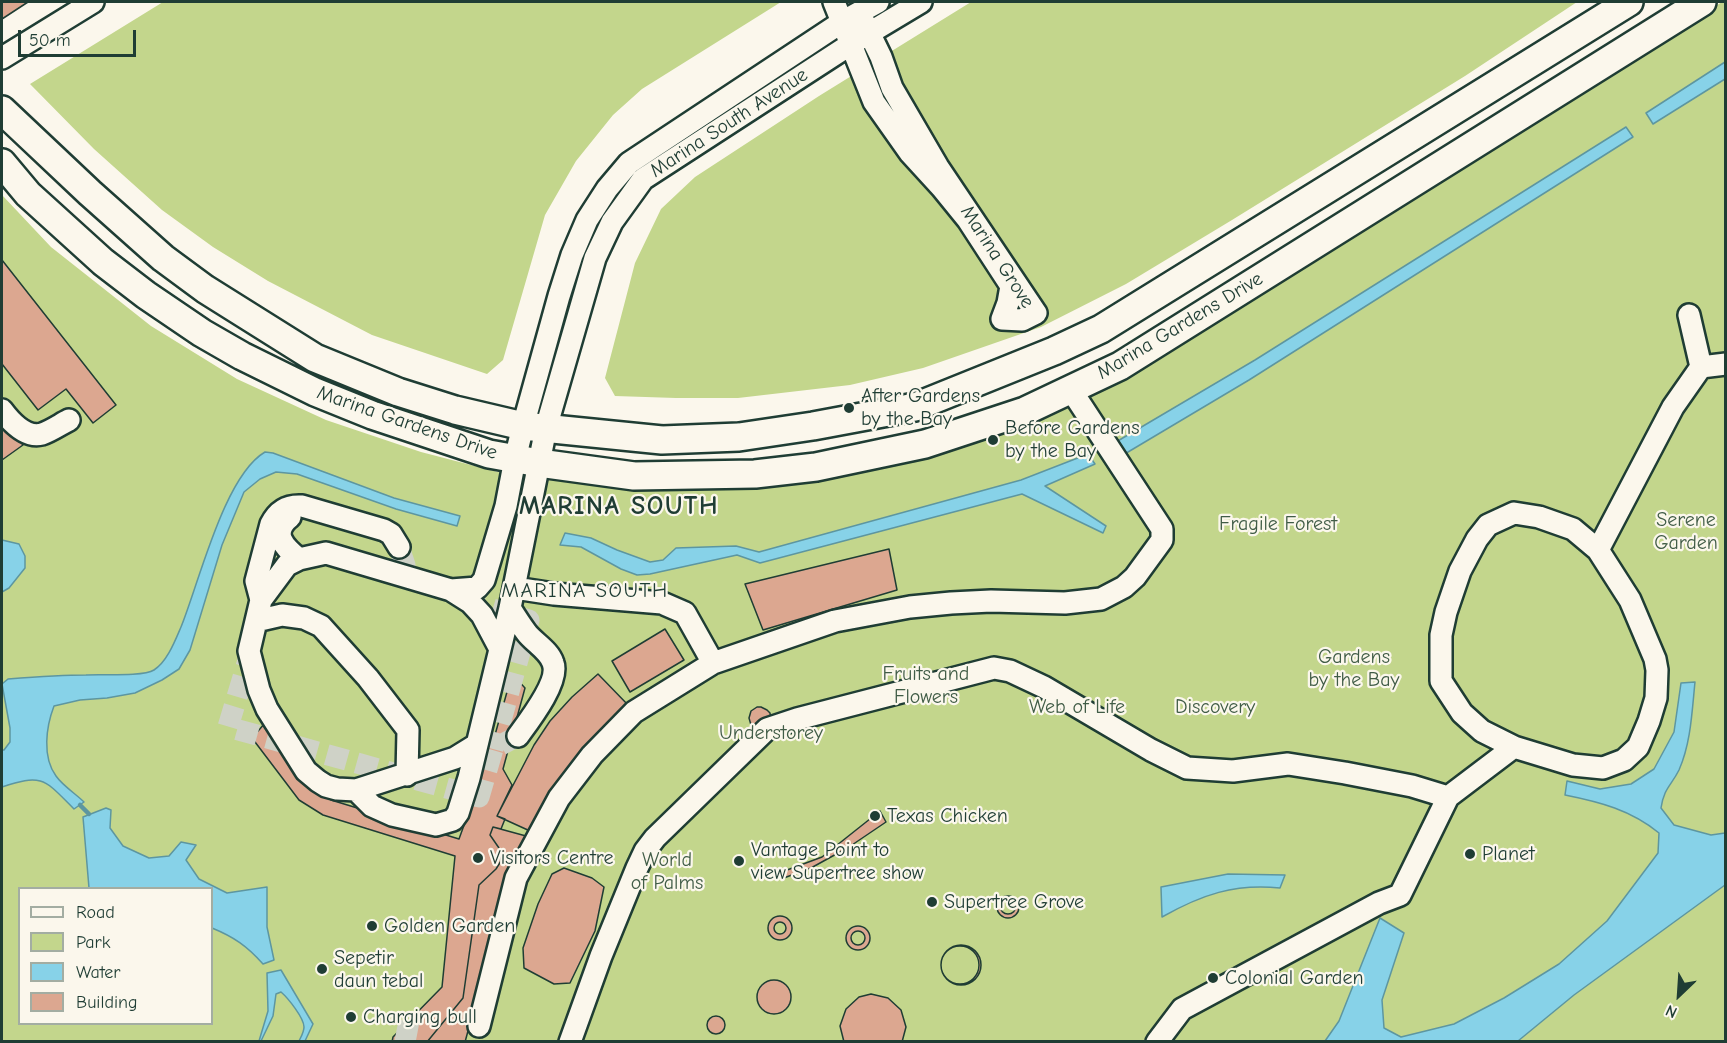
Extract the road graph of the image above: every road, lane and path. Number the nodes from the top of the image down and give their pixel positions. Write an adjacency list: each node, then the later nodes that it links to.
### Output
1 (93, 2): 10 (street)
2 (834, 2): 7 (street, Marina Grove)
3 (878, 2): 7 (street, Marina South Avenue)
4 (921, 2): 8 (street, Marina South Avenue)
5 (1629, 2): 19 (main road, Marina Gardens Drive)
6 (1702, 2): 16 (main road, Marina Gardens Drive)
7 (852, 12): 8 (street, Marina Grove); 9 (street, Marina Grove); 19 (street, Marina South Avenue)
8 (869, 33): 9 (street, Marina South Avenue); 9 (street, Marina Grove)
9 (851, 44): 19 (street, Marina South Avenue)
10 (2, 58)
11 (2, 110): 19 (main road, Marina Gardens Drive)
12 (2, 163): 20 (main road, Marina Gardens Drive)
13 (1689, 315): 15 (street)
14 (1725, 364): 15 (street)
15 (1701, 367): 21 (street)
16 (1072, 388): 20 (main road, Marina Gardens Drive); 28 (street)
17 (2, 410): 18 (street)
18 (69, 420)
19 (535, 427): 20 (street)
20 (527, 461): 23 (street); 24 (street)
21 (1598, 550): 31 (street); 31 (street)
22 (299, 559): 23 (street); 25 (street); 25 (street)
23 (452, 590): 27 (street)
24 (513, 598): 27 (street); 28 (street); 29 (street)
25 (261, 600): 26 (street)
26 (256, 621): 32 (street); 33 (street)
27 (500, 649): 30 (street)
28 (713, 663): 35 (street)
29 (518, 736)
30 (476, 746): 32 (street); 33 (street)
31 (1514, 747): 34 (street)
32 (407, 775): 33 (street)
33 (356, 790)
34 (1448, 797): 36 (street); 37 (street)
35 (479, 1026)
36 (570, 1041)
37 (1158, 1041)

